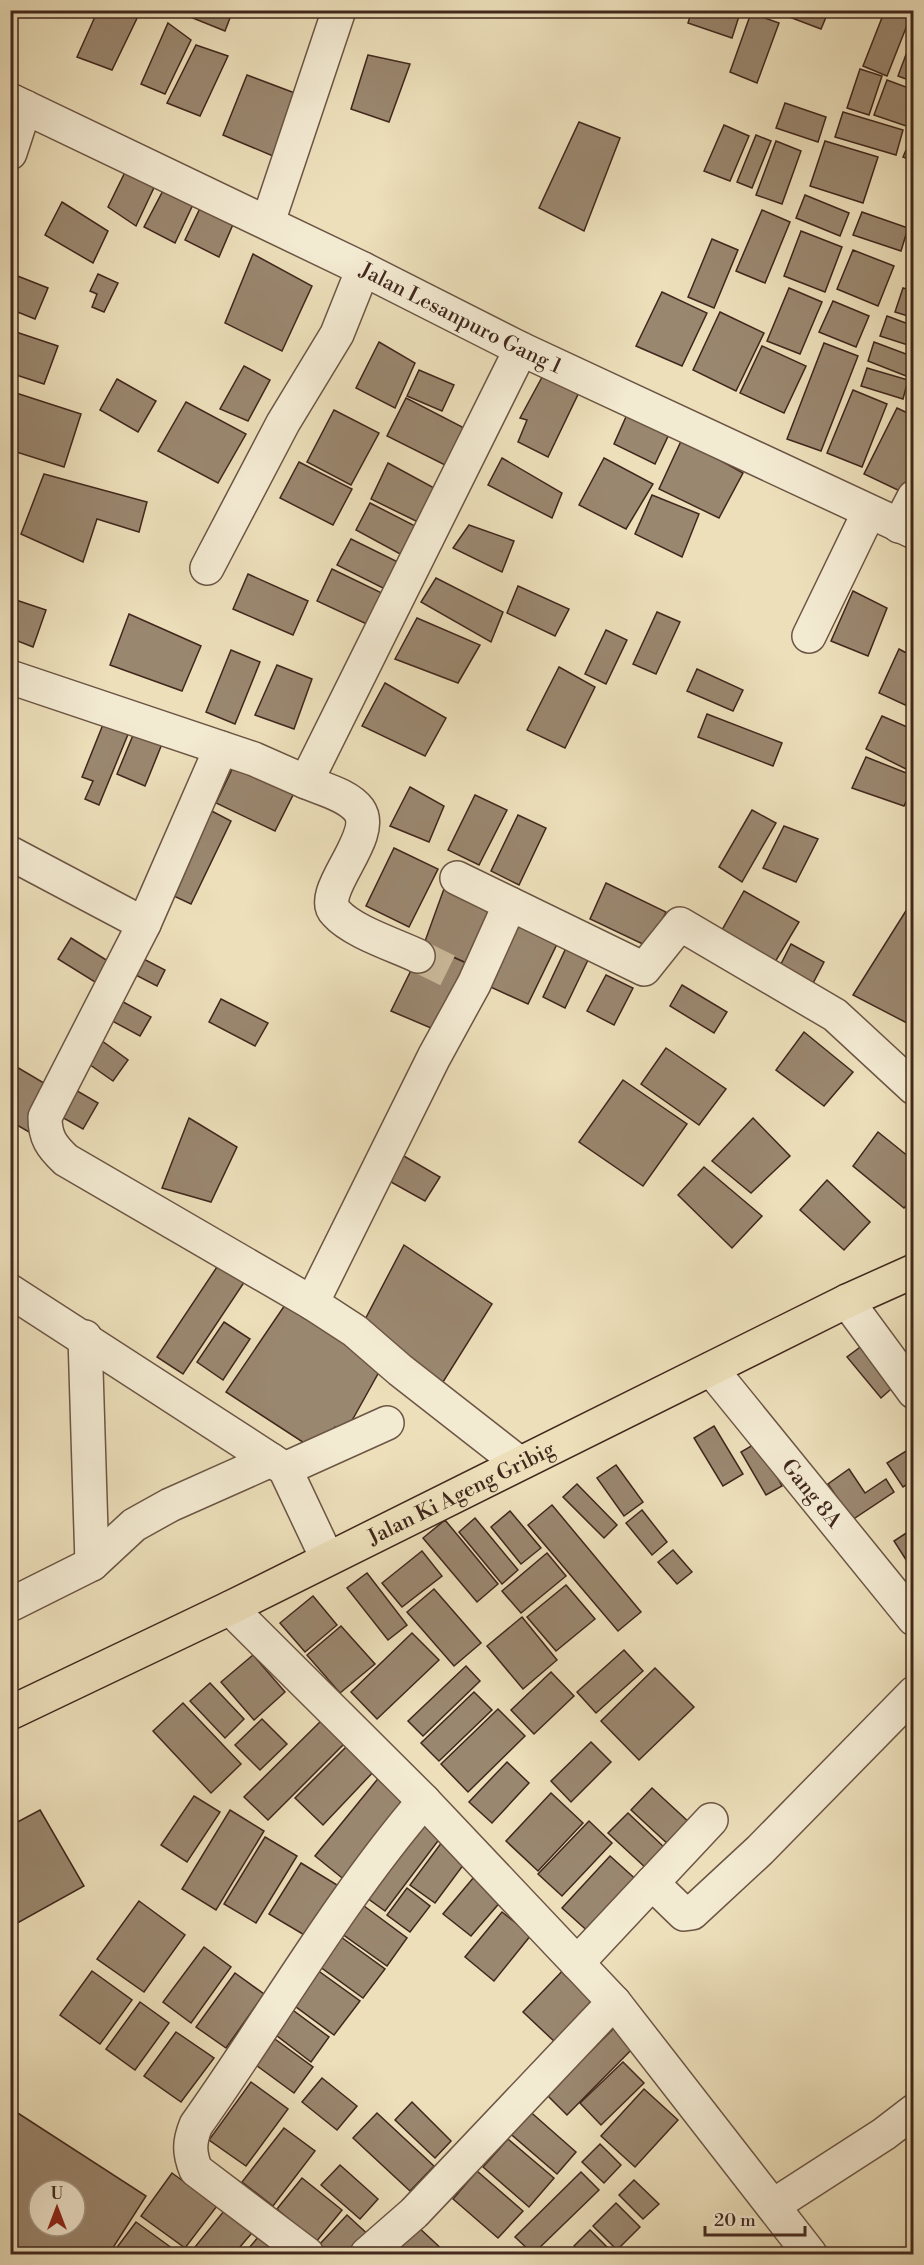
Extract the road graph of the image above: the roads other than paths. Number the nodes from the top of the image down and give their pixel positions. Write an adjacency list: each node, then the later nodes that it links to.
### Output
1 (339, 10): 4 (street)
2 (18, 104): 3 (street); 4 (street, Jalan Lesanpuro Gang 1)
3 (10, 153)
4 (268, 222): 5 (street, Jalan Lesanpuro Gang 1)
5 (363, 269): 6 (street, Jalan Lesanpuro Gang 1); 10 (street)
6 (521, 349): 8 (street, Jalan Lesanpuro Gang 1); 14 (street)
7 (914, 497): 9 (street)
8 (869, 512): 9 (street, Jalan Lesanpuro Gang 1); 11 (street)
9 (906, 529)
10 (207, 568)
11 (809, 636)
12 (10, 677): 13 (street)
13 (221, 748): 14 (street); 18 (street)
14 (306, 782): 19 (street)
15 (10, 853): 18 (street)
16 (457, 878): 17 (street)
17 (510, 904): 20 (street); 24 (street)
18 (144, 924): 24 (street)
19 (418, 956)
20 (914, 1088)
21 (914, 1271): 23 (main road, Jalan Ki Ageng Gribig)
22 (10, 1291): 25 (street)
23 (847, 1301): 26 (main road, Jalan Ki Ageng Gribig); 27 (street)
24 (312, 1303): 29 (street)
25 (86, 1337): 30 (street); 32 (street)
26 (711, 1369): 29 (main road, Jalan Ki Ageng Gribig); 33 (street, Gang 8A)
27 (914, 1392)
28 (387, 1423): 30 (street)
29 (519, 1463): 31 (main road, Jalan Ki Ageng Gribig)
30 (278, 1464): 31 (street); 32 (street)
31 (327, 1558): 35 (main road, Jalan Ki Ageng Gribig)
32 (92, 1564): 34 (street)
33 (908, 1600)
34 (10, 1605)
35 (230, 1608): 37 (main road, Jalan Ki Ageng Gribig); 38 (street)
36 (914, 1693): 40 (street)
37 (10, 1713)
38 (424, 1801): 41 (street); 45 (street)
39 (711, 1820): 40 (street)
40 (651, 1883): 41 (street)
41 (577, 1963): 42 (street)
42 (614, 2002): 44 (street); 46 (street)
43 (914, 2111): 44 (street)
44 (774, 2205): 47 (street)
45 (307, 2254)
46 (367, 2254)
47 (810, 2254)

